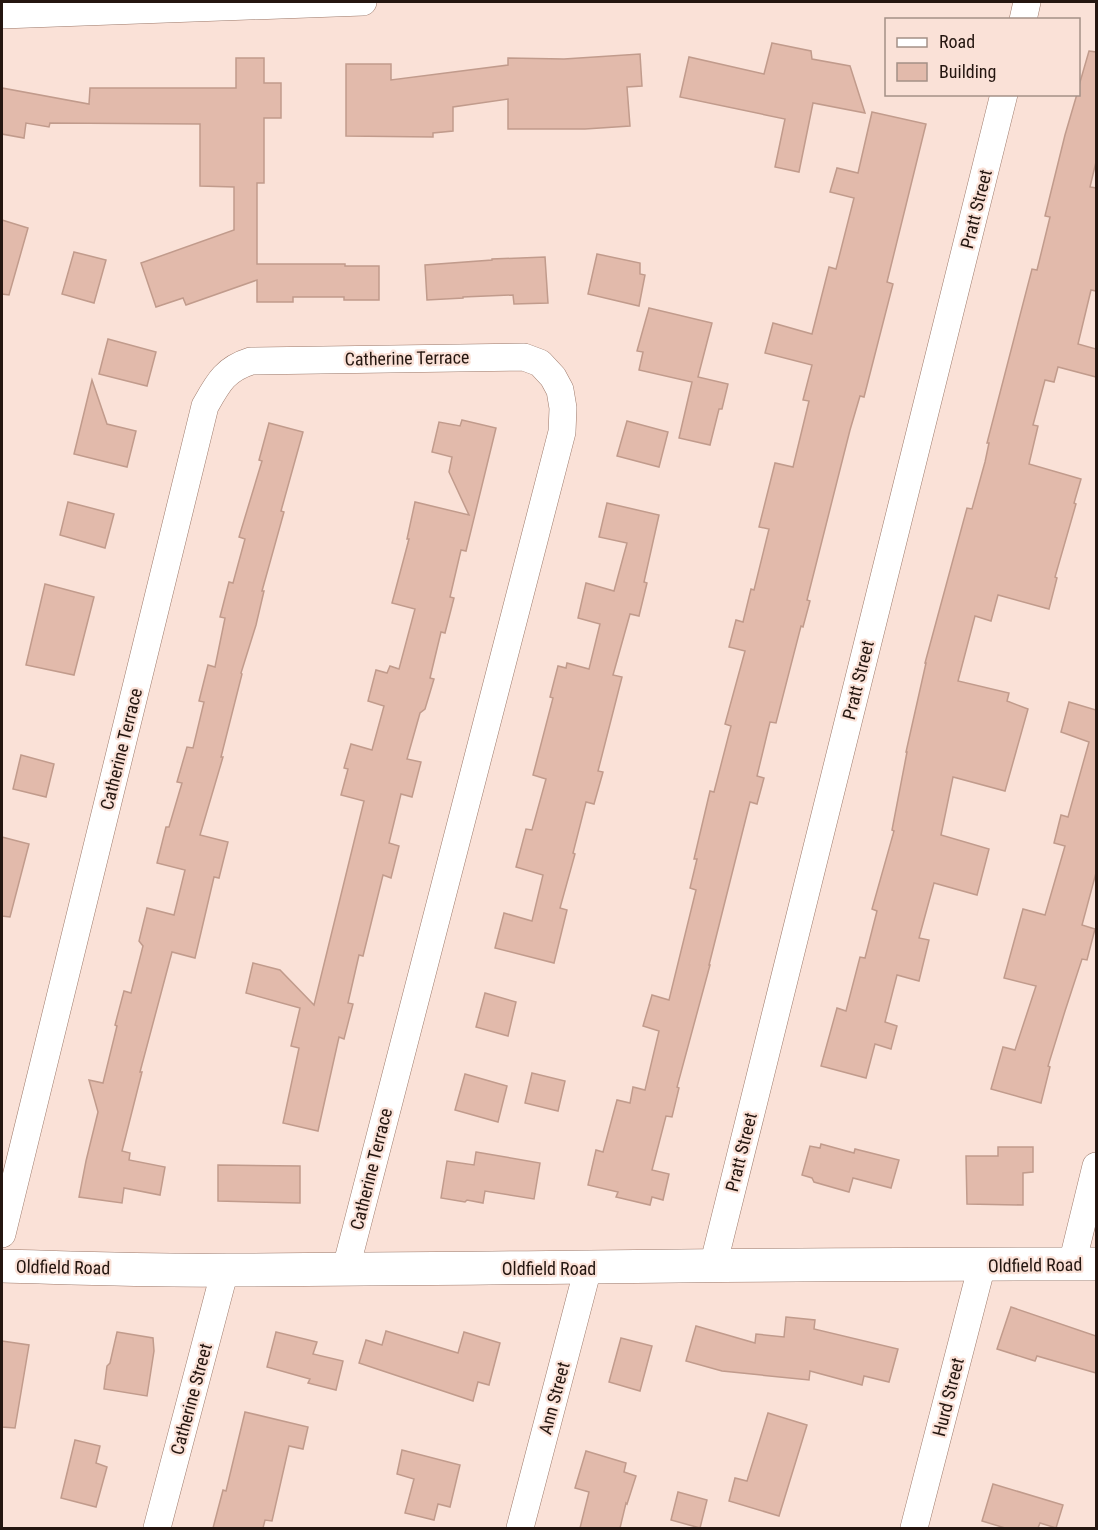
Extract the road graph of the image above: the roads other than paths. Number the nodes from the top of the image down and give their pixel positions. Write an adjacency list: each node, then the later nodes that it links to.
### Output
1 (363, 2): 3 (street)
2 (1027, 2): 4 (street)
3 (2, 15)
4 (1023, 18)
5 (1004, 96): 11 (street, Pratt Street)
6 (1096, 1166): 8 (street)
7 (2, 1234): 12 (street, Catherine Terrace)
8 (1084, 1264): 9 (street, Oldfield Road)
9 (982, 1265): 11 (street, Oldfield Road); 17 (street, Hurd Street)
10 (2, 1266): 14 (street, Oldfield Road)
11 (713, 1266): 13 (street, Oldfield Road)
12 (346, 1268): 13 (street, Oldfield Road); 14 (street, Oldfield Road)
13 (588, 1268): 16 (street, Ann Street)
14 (225, 1270): 15 (street, Catherine Street)
15 (157, 1528)
16 (520, 1528)
17 (914, 1528)

